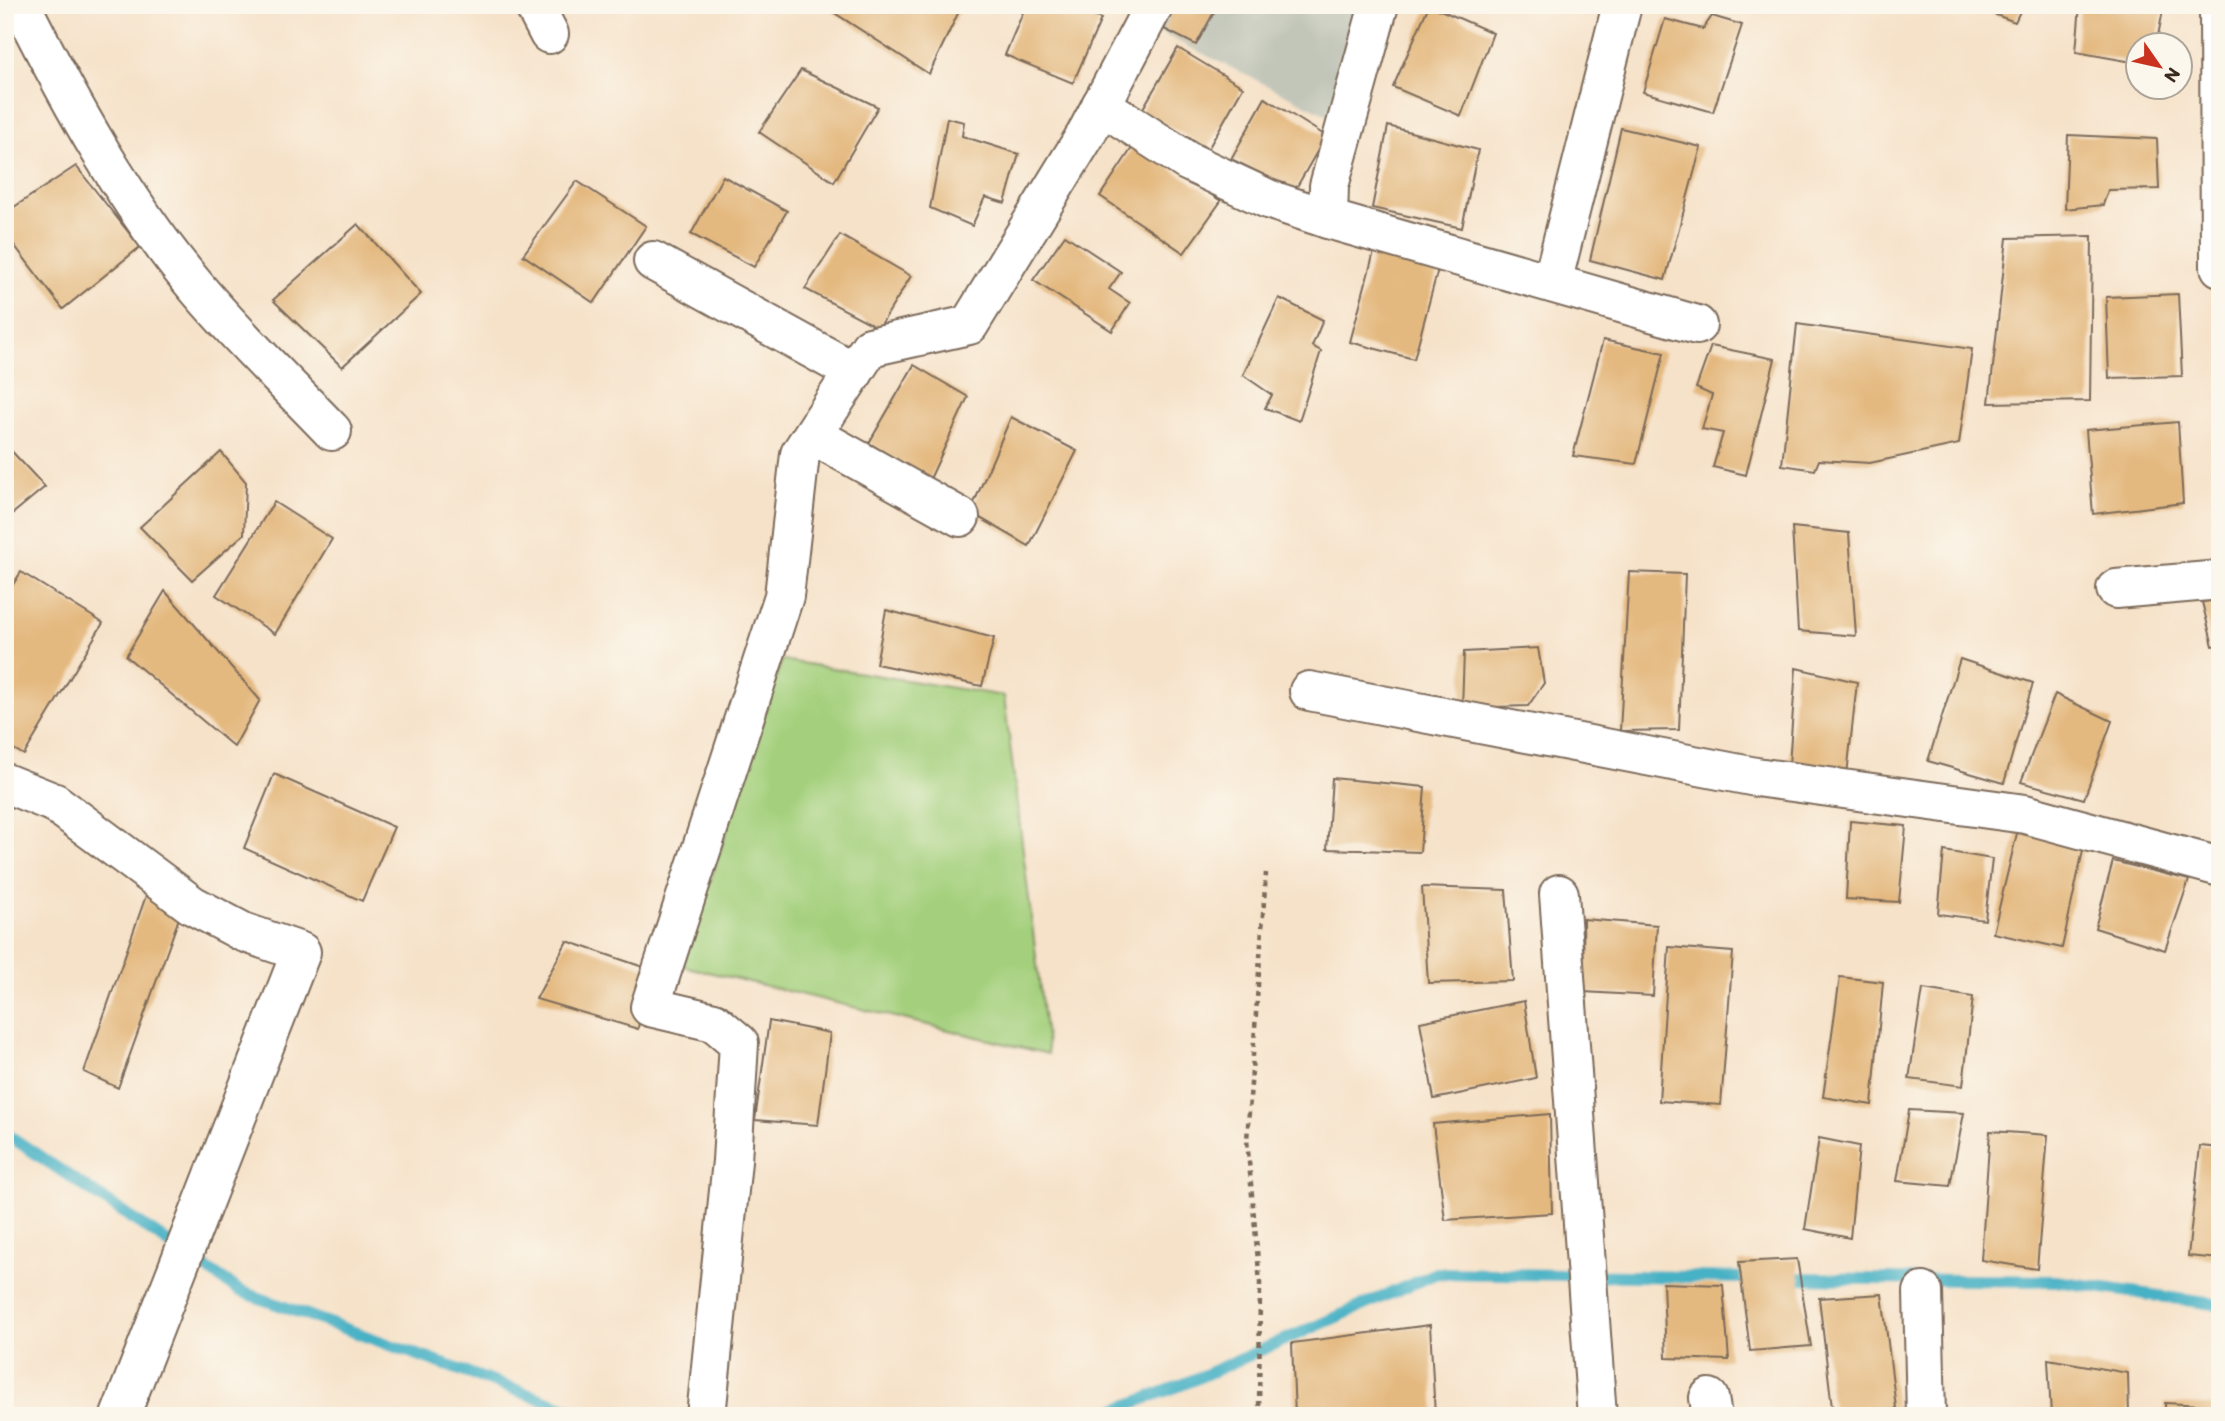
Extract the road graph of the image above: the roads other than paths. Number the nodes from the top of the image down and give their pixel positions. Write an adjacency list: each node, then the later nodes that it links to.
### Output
1 (21, 5): 14 (street)
2 (1154, 5): 6 (street)
3 (1379, 5): 8 (street)
4 (1622, 5): 11 (street)
5 (2219, 5): 7 (street)
6 (1101, 105): 8 (street); 13 (street)
7 (2219, 114): 10 (street)
8 (1328, 219): 11 (street)
9 (653, 261): 13 (street)
10 (2220, 267)
11 (1552, 283): 12 (street)
12 (1697, 325)
13 (854, 373): 15 (street)
14 (332, 431)
15 (813, 435): 16 (street); 25 (street)
16 (960, 517)
17 (2220, 580): 18 (street)
18 (2116, 589)
19 (1309, 691): 21 (street)
20 (5, 783): 24 (street)
21 (2220, 867)
22 (1559, 894): 26 (street)
23 (1923, 1292): 27 (street)
24 (120, 1416)
25 (706, 1416)
26 (1597, 1416)
27 (1926, 1416)

